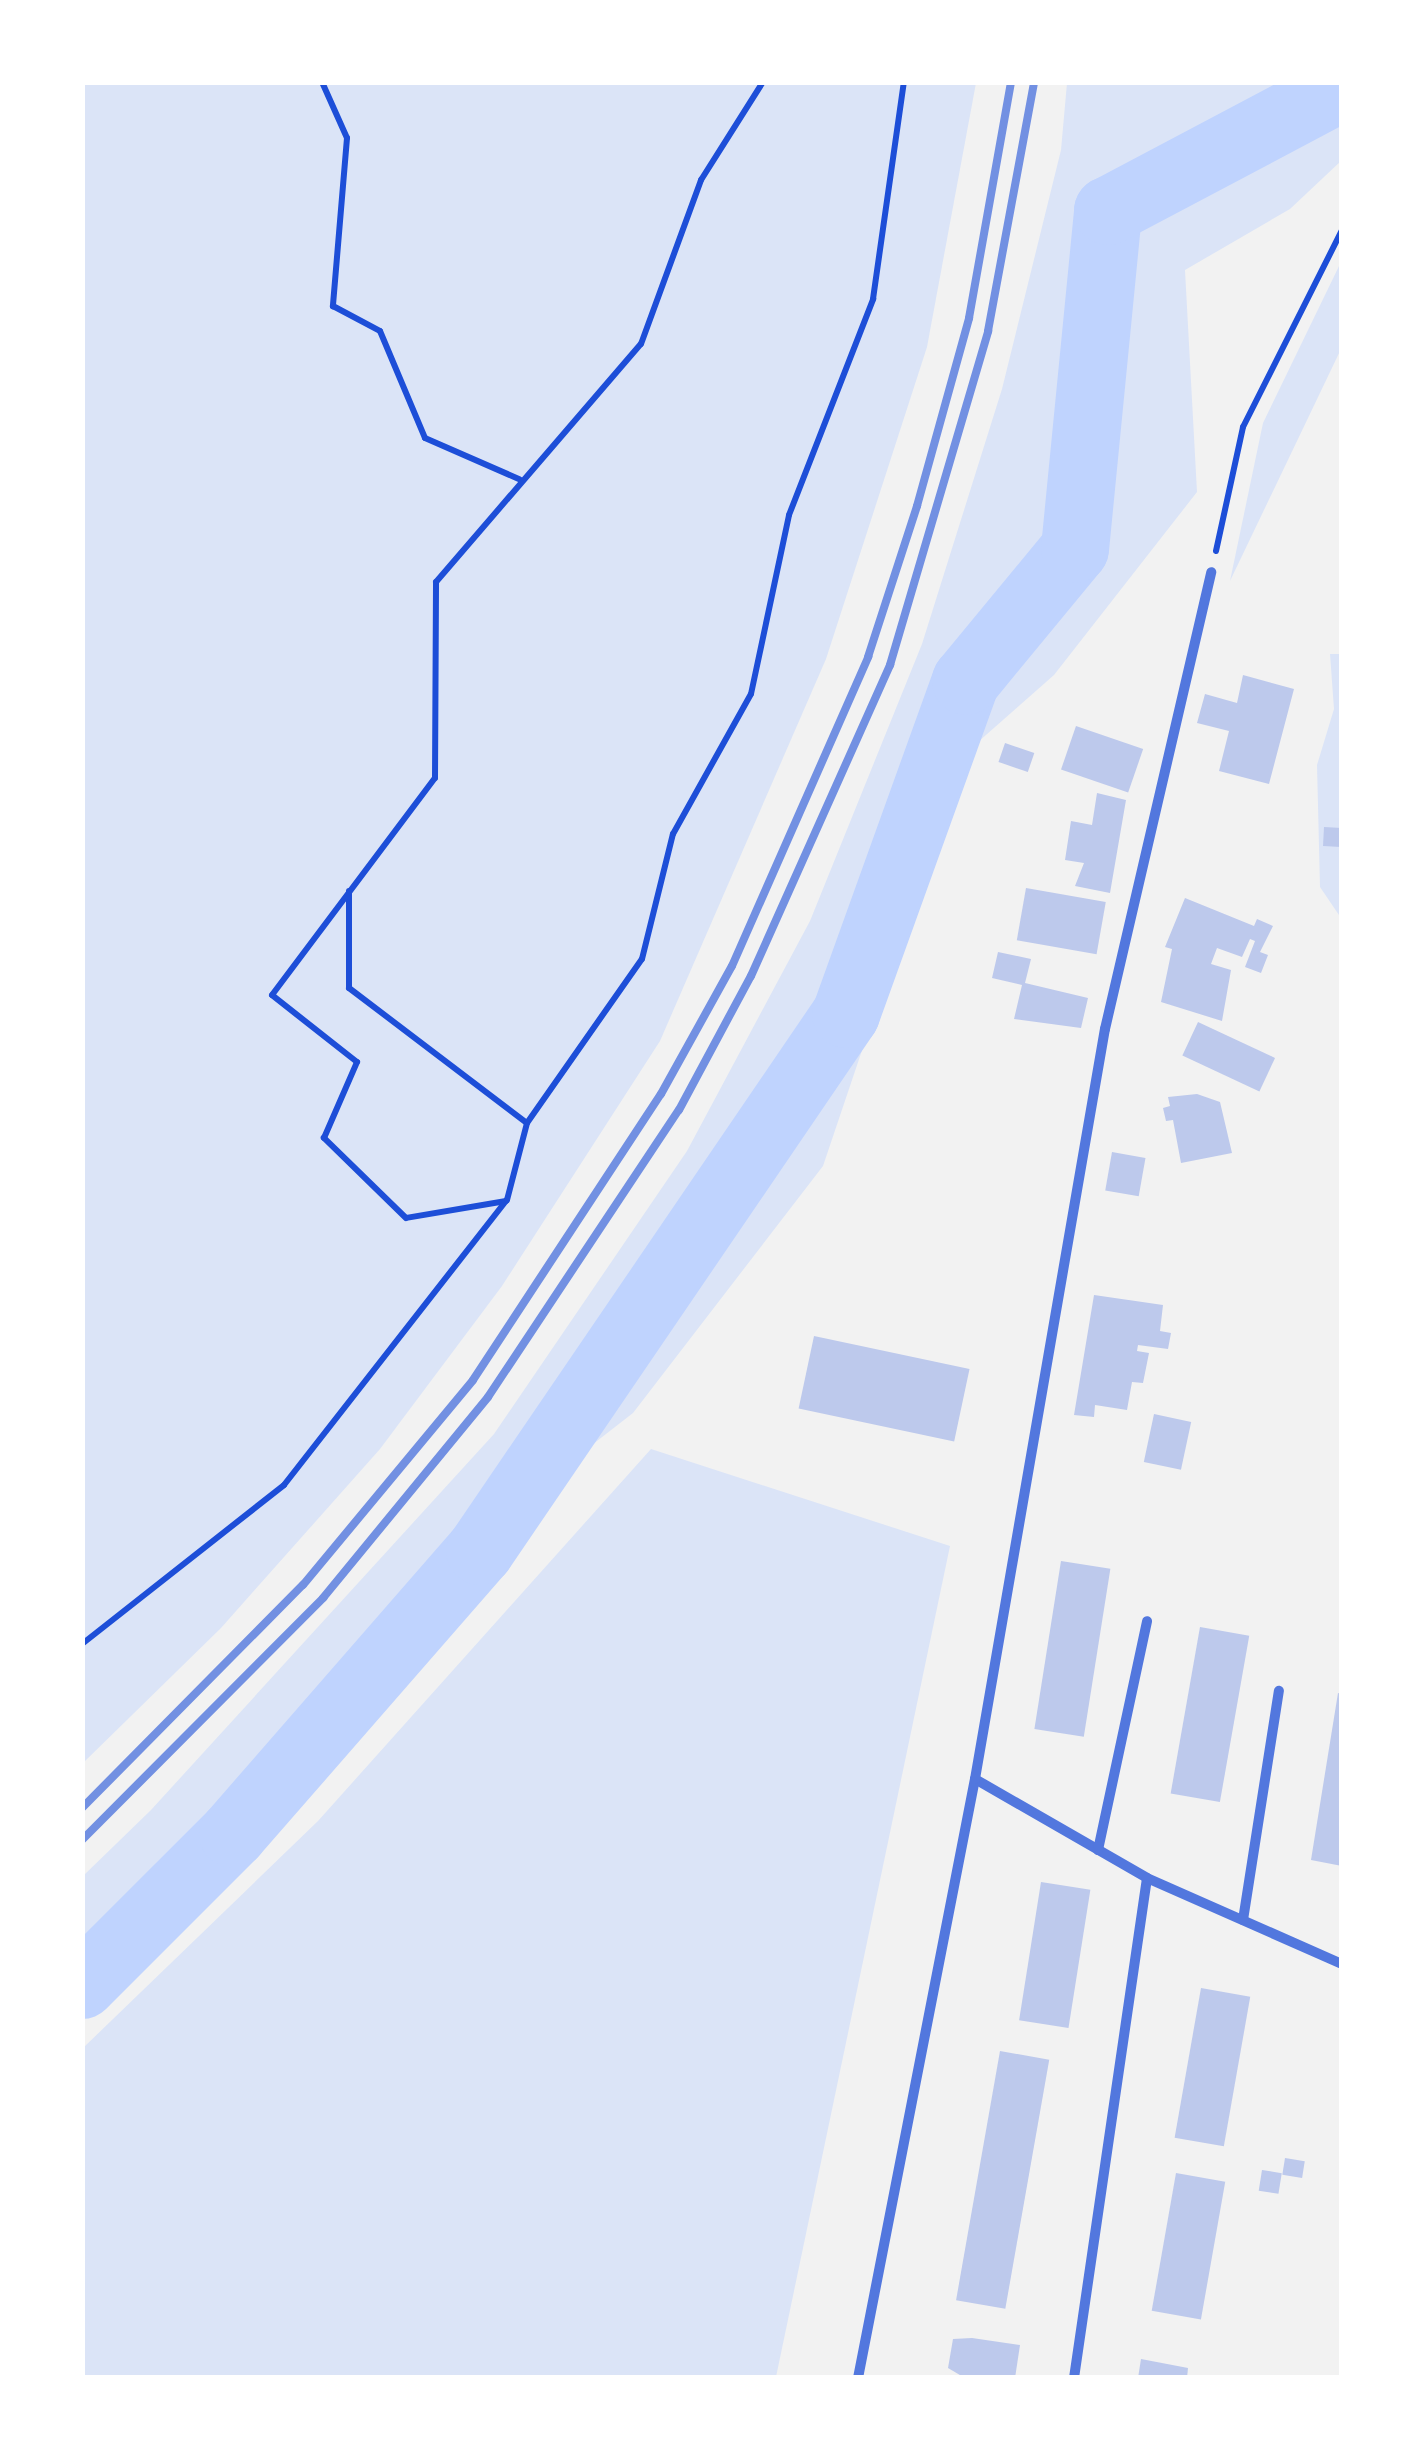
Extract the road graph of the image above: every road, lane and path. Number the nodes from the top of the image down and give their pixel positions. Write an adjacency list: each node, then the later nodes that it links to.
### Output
1 (322, 82): 5 (path)
2 (762, 82): 5 (path)
3 (904, 82): 8 (path)
4 (1342, 230): 6 (path)
5 (519, 479): 7 (path)
6 (1212, 572): 13 (street)
7 (348, 889): 8 (path); 9 (path)
8 (527, 1123): 9 (path)
9 (507, 1200): 11 (path)
10 (1147, 1621): 14 (street)
11 (82, 1644)
12 (1280, 1691): 16 (street)
13 (974, 1779): 14 (street); 18 (street)
14 (1098, 1850): 15 (street)
15 (1148, 1878): 16 (street); 19 (street)
16 (1243, 1920): 17 (street)
17 (1342, 1964)
18 (858, 2378)
19 (1074, 2378)

